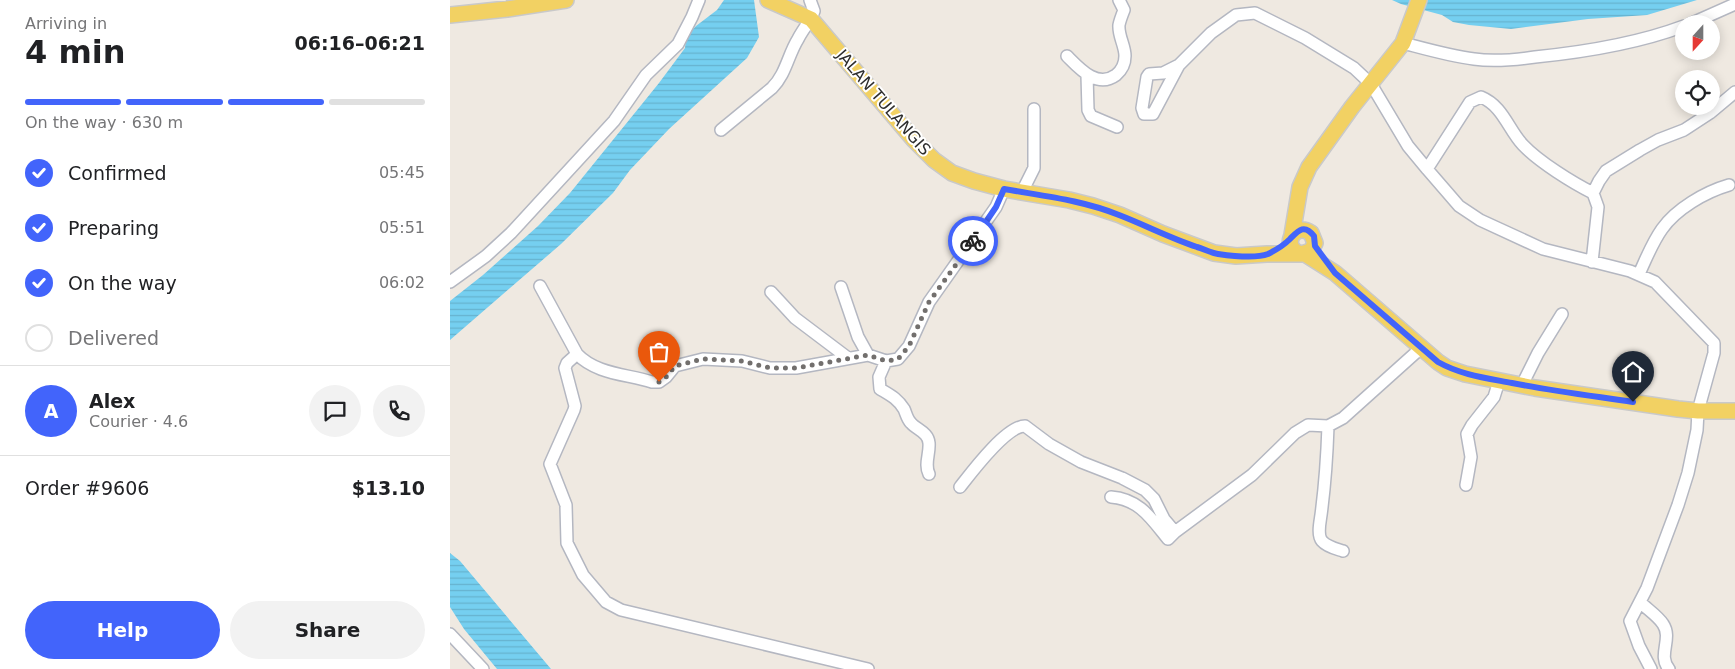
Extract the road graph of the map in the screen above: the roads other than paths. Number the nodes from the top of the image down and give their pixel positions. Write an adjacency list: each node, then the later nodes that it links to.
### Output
1 (566, 0): 7 (main road)
2 (699, 0): 34 (street)
3 (768, 0): 11 (main road, JALAN TULANGIS)
4 (810, 0): 11 (street)
5 (1119, 0): 15 (street)
6 (1420, 0): 13 (main road)
7 (507, 4): 9 (main road)
8 (1735, 4): 10 (street)
9 (450, 15)
10 (1710, 15)
11 (811, 19): 21 (street); 25 (main road, JALAN TULANGIS)
12 (1675, 29): 13 (street)
13 (1403, 42): 17 (main road)
14 (1067, 56): 15 (street)
15 (1087, 75): 20 (street)
16 (1166, 77): 17 (street)
17 (1371, 84): 22 (street); 24 (main road)
18 (1735, 92): 27 (street)
19 (1034, 109): 26 (street)
20 (1116, 127)
21 (722, 130)
22 (1426, 169): 27 (street); 32 (street)
23 (1729, 185): 33 (street)
24 (1300, 187): 28 (main road); 29 (main road)
25 (1004, 189): 26 (main road, JALAN TULANGIS); 43 (street)
26 (1022, 192): 31 (main road, JALAN TULANGIS)
27 (1594, 193): 32 (street)
28 (1308, 230): 29 (main road); 30 (main road)
29 (1292, 237): 30 (main road); 31 (main road, JALAN TULANGIS)
30 (1307, 252): 31 (main road, JALAN TULANGIS); 39 (main road)
31 (1267, 254)
32 (1592, 262): 33 (street)
33 (1639, 274): 46 (street)
34 (450, 282)
35 (540, 286): 40 (street)
36 (841, 287): 41 (street)
37 (771, 292): 42 (street)
38 (1562, 314): 45 (street)
39 (1421, 348): 44 (main road); 48 (street)
40 (577, 354): 42 (street); 58 (street)
41 (868, 355): 42 (street); 43 (street)
42 (848, 358)
43 (886, 361): 49 (street)
44 (1499, 381): 45 (main road); 50 (street)
45 (1522, 385): 46 (main road)
46 (1698, 411): 47 (main road); 55 (street)
47 (1735, 411)
48 (1328, 426): 53 (street); 54 (street)
49 (929, 474)
50 (1466, 485)
51 (960, 487): 53 (street)
52 (1111, 497): 53 (street)
53 (1175, 532)
54 (1343, 551)
55 (1640, 602): 59 (street); 60 (street)
56 (450, 634): 57 (street)
57 (483, 669)
58 (868, 669)
59 (1651, 669)
60 (1669, 669)

